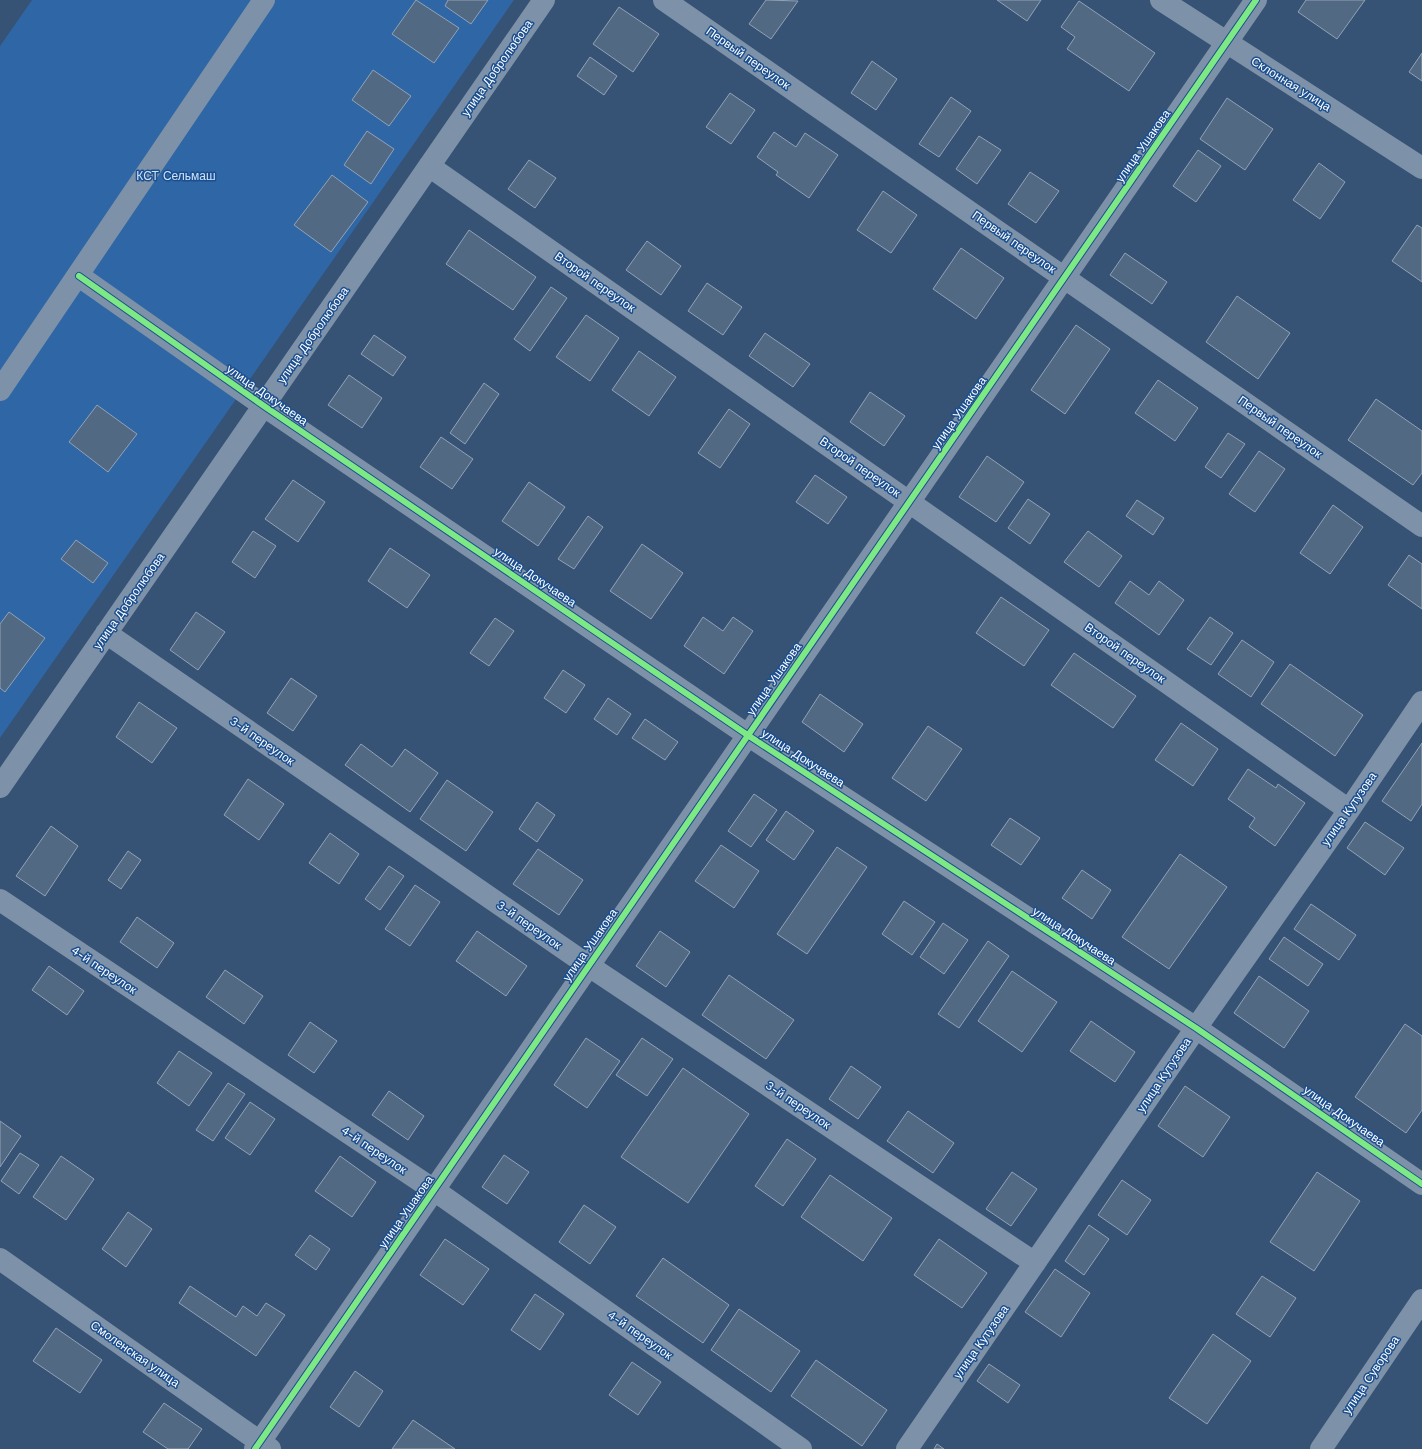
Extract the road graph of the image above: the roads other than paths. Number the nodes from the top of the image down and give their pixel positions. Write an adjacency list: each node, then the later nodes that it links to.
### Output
1 (264, 0): 9 (street)
2 (544, 0): 7 (street, улица Добролюбова)
3 (664, 0): 10 (street, Первый переулок)
4 (1161, 0): 6 (street, Склонная улица)
5 (1256, 0): 6 (street, улица Ушакова)
6 (1227, 43): 8 (street, Склонная улица); 10 (street, улица Ушакова)
7 (429, 166): 12 (street, улица Добролюбова); 13 (street, Второй переулок)
8 (1422, 168)
9 (79, 276): 11 (street); 12 (street, улица Докучаева)
10 (1065, 278): 13 (street, улица Ушакова); 14 (street, Первый переулок)
11 (0, 390)
12 (264, 406): 15 (street, улица Добролюбова); 17 (street, улица Докучаева)
13 (910, 502): 17 (street, улица Ушакова); 19 (street, Второй переулок)
14 (1422, 526)
15 (106, 633): 18 (street, улица Добролюбова); 21 (street, 3-й переулок)
16 (1422, 702): 19 (street, улица Кутузова)
17 (749, 736): 21 (street, улица Ушакова); 22 (street, улица Докучаева)
18 (0, 787)
19 (1349, 810): 22 (street, улица Кутузова)
20 (0, 900): 24 (street, 4-й переулок)
21 (589, 966): 24 (street, улица Ушакова); 26 (street, 3-й переулок)
22 (1196, 1028): 23 (street, улица Докучаева); 26 (street, улица Кутузова)
23 (1422, 1184)
24 (434, 1190): 28 (street, улица Ушакова); 29 (street, 4-й переулок)
25 (0, 1259): 28 (street, Смоленская улица)
26 (1035, 1263): 30 (street, улица Кутузова)
27 (1422, 1300): 31 (street, улица Суворова)
28 (262, 1447)
29 (801, 1449)
30 (907, 1449)
31 (1321, 1449)

